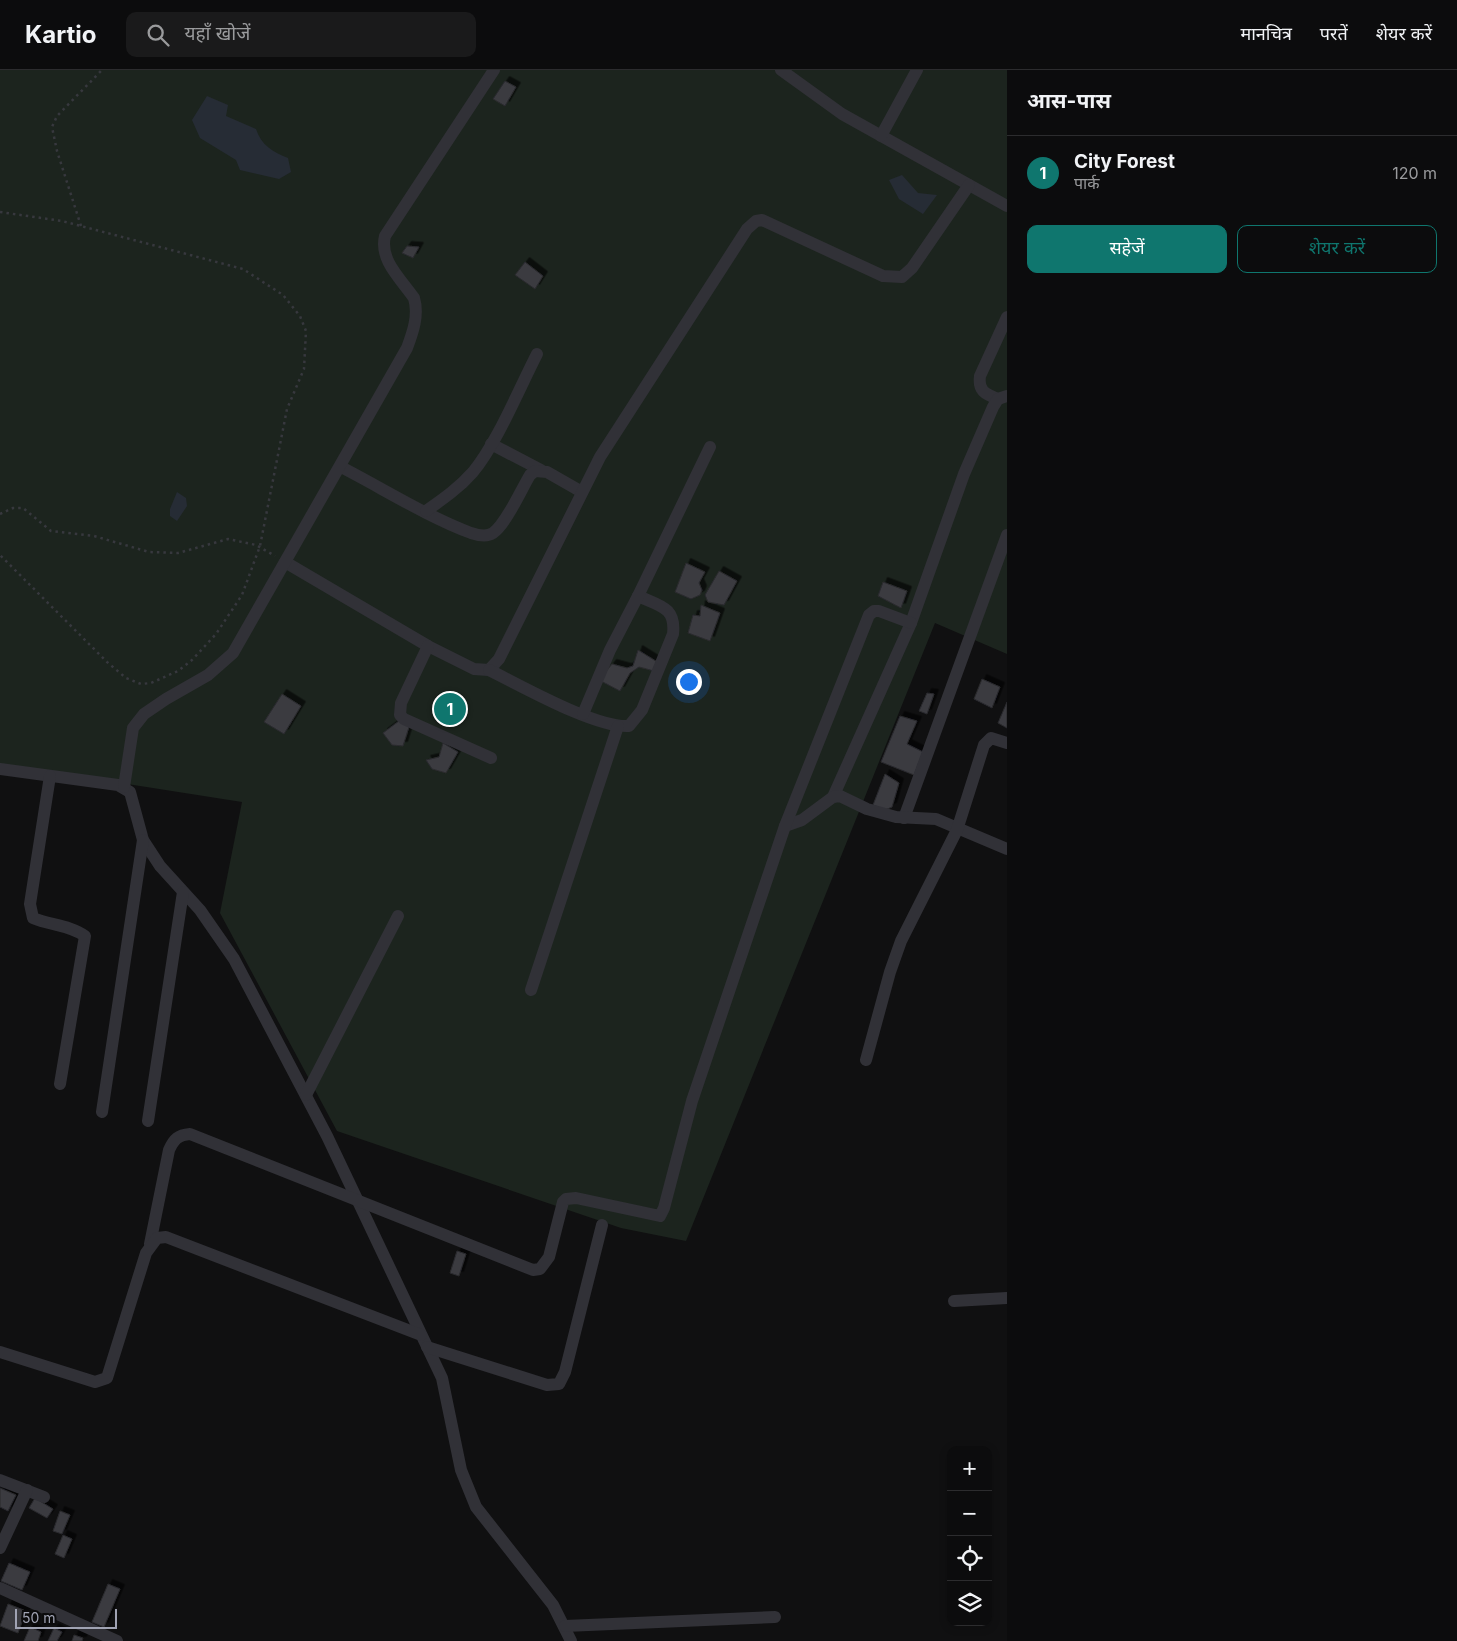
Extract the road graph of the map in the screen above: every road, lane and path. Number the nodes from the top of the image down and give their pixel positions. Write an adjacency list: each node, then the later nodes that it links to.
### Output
1 (102, 70): 9 (path)
2 (494, 70): 15 (street)
3 (782, 70): 5 (street)
4 (917, 70): 5 (street)
5 (880, 136): 6 (street)
6 (969, 185): 7 (street); 17 (street)
7 (1007, 206)
8 (0, 212): 9 (path)
9 (81, 226): 21 (path)
10 (1007, 317): 12 (street)
11 (537, 354): 13 (street)
12 (1003, 398): 26 (street)
13 (491, 444): 16 (street); 18 (street)
14 (710, 447): 25 (street)
15 (341, 466): 18 (street); 23 (street)
16 (541, 470): 17 (street); 18 (street)
17 (582, 492): 28 (street)
18 (426, 511)
19 (0, 514): 21 (path)
20 (1007, 535): 24 (street)
21 (260, 546): 22 (path); 23 (path)
22 (0, 555)
23 (280, 559): 27 (street); 35 (street)
24 (1001, 569): 37 (street)
25 (638, 596): 29 (street); 30 (street)
26 (911, 623): 36 (street); 38 (street)
27 (428, 646): 28 (street); 32 (street)
28 (489, 670): 29 (street)
29 (583, 714): 30 (street)
30 (618, 726): 44 (street)
31 (1007, 743): 39 (street)
32 (491, 758)
33 (0, 769): 34 (street)
34 (50, 776): 35 (street); 46 (street)
35 (124, 787): 40 (street)
36 (833, 797): 37 (street); 38 (street)
37 (904, 818): 39 (street)
38 (785, 826): 50 (street)
39 (957, 830): 41 (street); 45 (street)
40 (143, 840): 42 (street); 48 (street)
41 (1007, 849)
42 (183, 892): 47 (street); 49 (street)
43 (398, 916): 47 (street)
44 (530, 990)
45 (866, 1060)
46 (60, 1084)
47 (306, 1095): 50 (street)
48 (102, 1112)
49 (148, 1121)
50 (358, 1202): 52 (street); 55 (street)
51 (602, 1225): 56 (street)
52 (150, 1244): 55 (street); 57 (street)
53 (1007, 1298): 54 (street)
54 (954, 1301)
55 (421, 1335): 56 (street)
56 (427, 1347): 64 (street)
57 (0, 1352)
58 (0, 1480): 59 (street)
59 (27, 1490): 60 (street); 61 (street)
60 (44, 1496)
61 (0, 1548)
62 (0, 1588): 65 (street)
63 (775, 1617): 64 (street)
64 (565, 1626): 66 (street)
65 (117, 1641)
66 (571, 1641)

